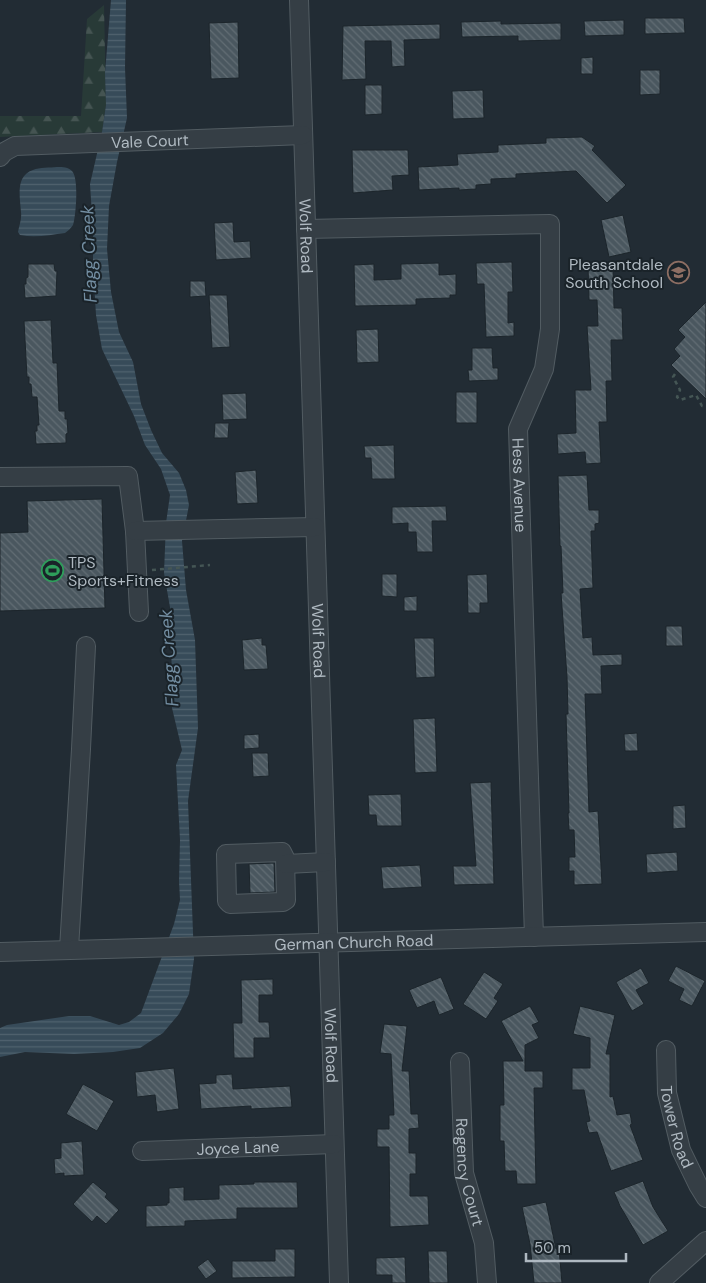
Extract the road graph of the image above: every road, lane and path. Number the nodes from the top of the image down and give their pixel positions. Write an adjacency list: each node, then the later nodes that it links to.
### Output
1 (299, 0): 2 (street, Wolf Road)
2 (303, 135): 3 (street, Vale Court); 4 (street, Wolf Road)
3 (0, 157)
4 (306, 229): 8 (street, Wolf Road); 17 (street, Hess Avenue)
5 (675, 374): 6 (path)
6 (706, 406)
7 (0, 477): 9 (street)
8 (315, 527): 9 (street); 15 (street, Wolf Road)
9 (141, 530): 11 (street)
10 (210, 566): 11 (path)
11 (138, 571): 12 (street)
12 (139, 612)
13 (86, 646): 19 (street)
14 (285, 861): 14 (street); 15 (street)
15 (326, 862): 18 (street, Wolf Road)
16 (706, 932): 17 (street, German Church Road)
17 (534, 937): 18 (street, German Church Road)
18 (328, 942): 19 (street, German Church Road); 23 (street, Wolf Road)
19 (69, 949): 20 (street, German Church Road)
20 (0, 952)
21 (666, 1050): 25 (street, Tower Road)
22 (460, 1062): 28 (street, Regency Court)
23 (334, 1144): 24 (street, Joyce Lane); 27 (street, Wolf Road)
24 (142, 1151)
25 (706, 1198)
26 (706, 1241): 29 (street)
27 (338, 1283)
28 (487, 1283)
29 (659, 1283)

